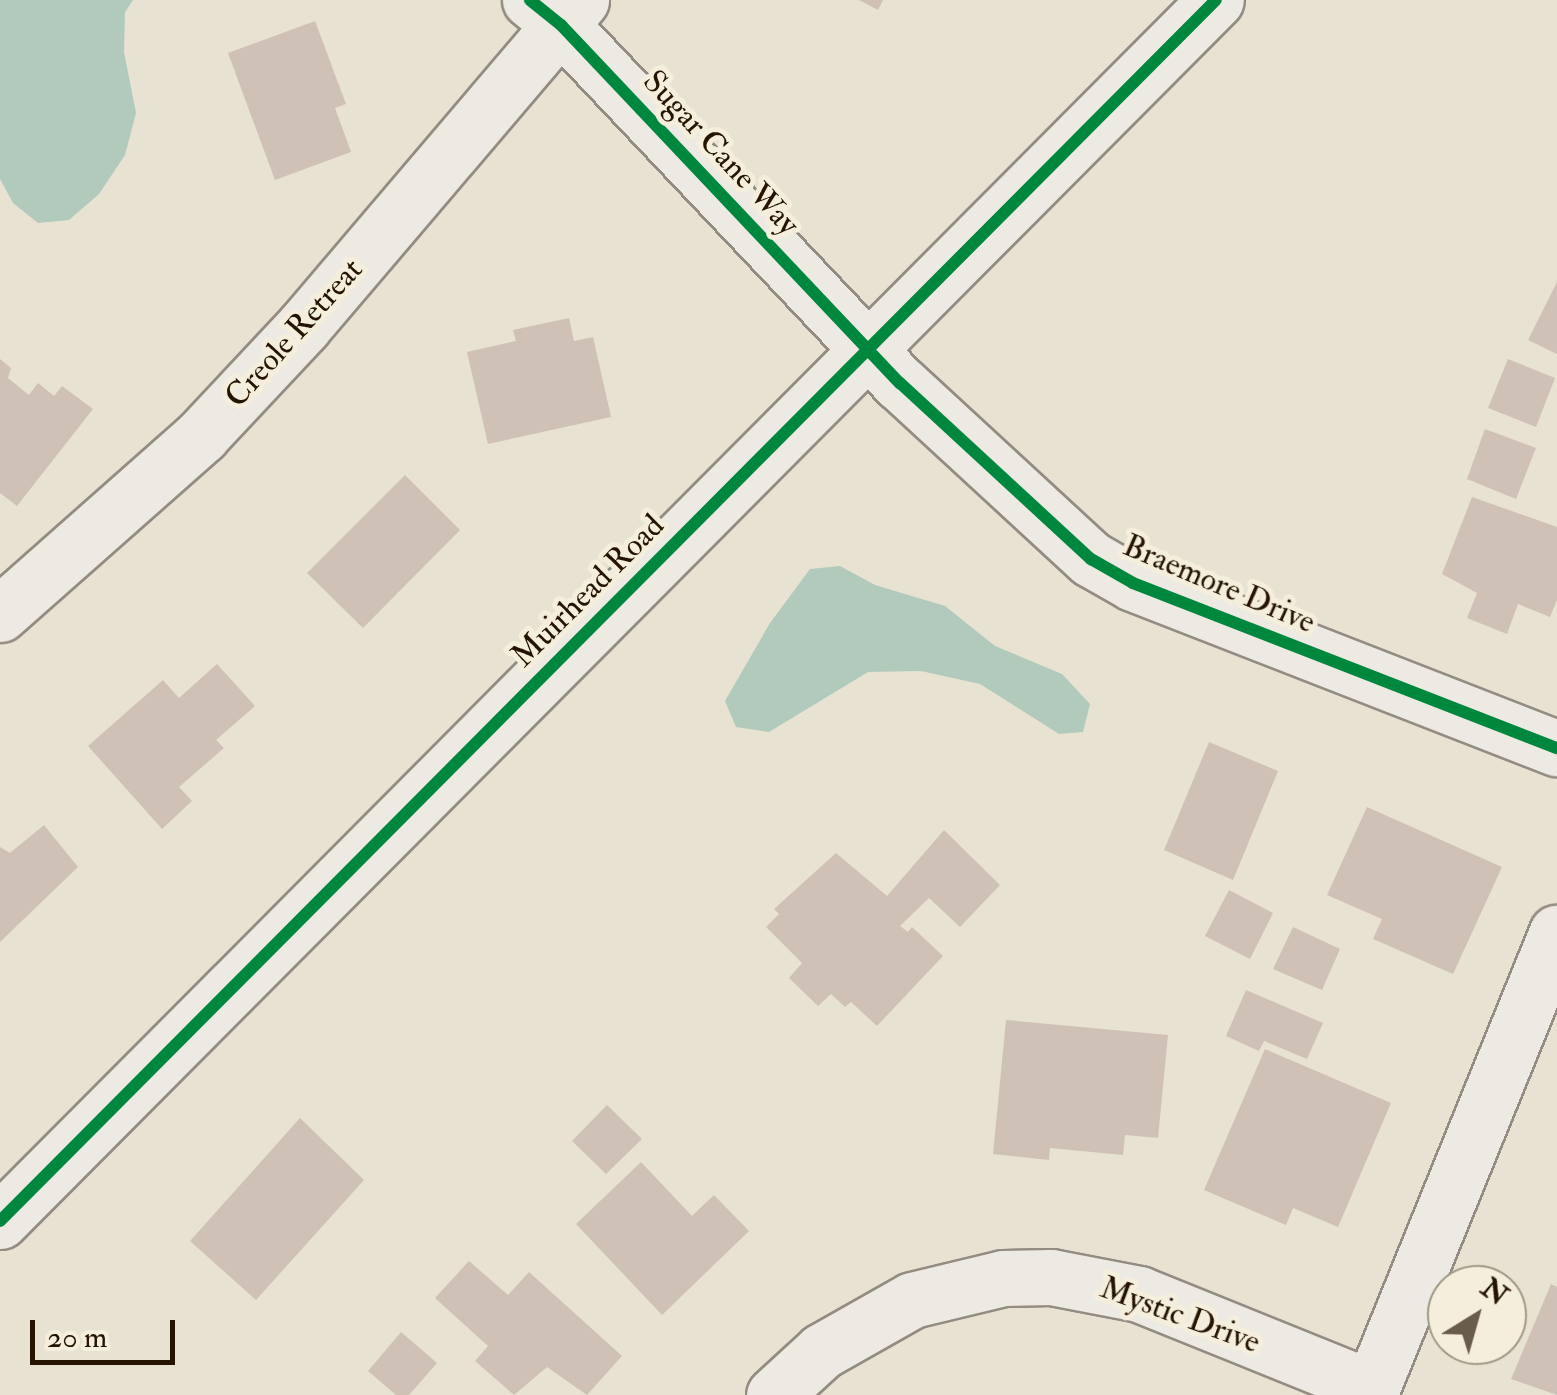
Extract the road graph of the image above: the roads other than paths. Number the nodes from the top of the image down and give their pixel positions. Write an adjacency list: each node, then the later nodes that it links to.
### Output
1 (1216, 0): 3 (street, Muirhead Road)
2 (557, 8): 3 (street, Sugar Cane Way); 4 (street, Creole Retreat)
3 (868, 348): 5 (street, Braemore Drive); 7 (street, Muirhead Road)
4 (0, 614)
5 (1557, 748)
6 (1557, 933): 8 (street)
7 (0, 1221)
8 (1371, 1392): 9 (street, Mystic Drive)
9 (774, 1395)

